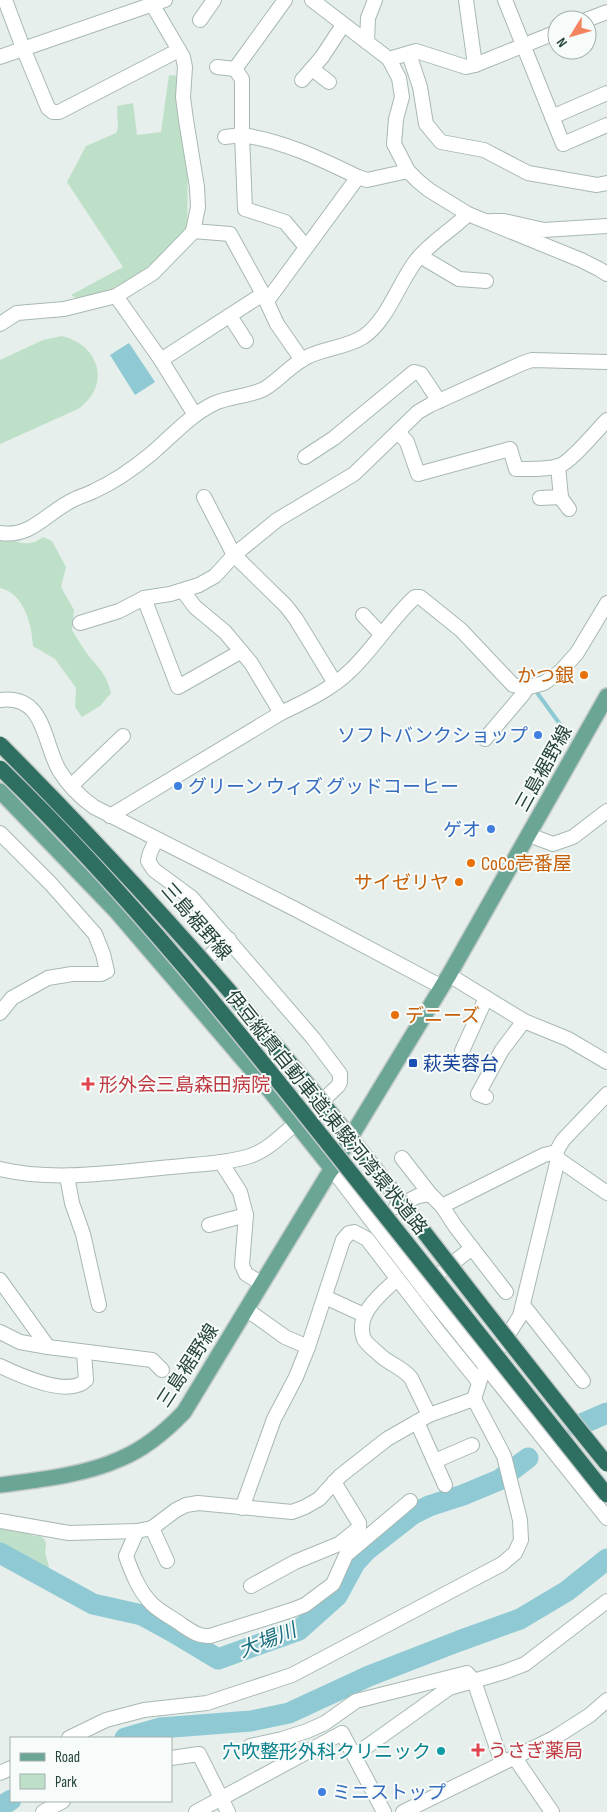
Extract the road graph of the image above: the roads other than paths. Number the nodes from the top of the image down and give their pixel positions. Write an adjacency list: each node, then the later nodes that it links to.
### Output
1 (5, 0): 16 (street)
2 (165, 0): 9 (street)
3 (214, 0): 11 (street)
4 (285, 0): 23 (street)
5 (312, 0): 12 (street)
6 (375, 0): 14 (street)
7 (466, 0): 21 (street)
8 (505, 0): 15 (street)
9 (152, 4): 10 (street); 17 (street)
10 (127, 6): 16 (street)
11 (200, 20)
12 (343, 25): 14 (street); 24 (street)
13 (547, 36): 15 (street)
14 (367, 42): 20 (street)
15 (523, 46): 21 (street); 28 (street)
16 (23, 48): 17 (street); 19 (street)
17 (179, 50): 38 (street)
18 (409, 54): 20 (street); 21 (street); 34 (street)
19 (0, 57)
20 (389, 59): 32 (street)
21 (475, 65)
22 (217, 67): 23 (street)
23 (235, 69): 30 (street)
24 (312, 69): 25 (street); 26 (street)
25 (302, 80)
26 (329, 82)
27 (607, 93): 28 (street)
28 (552, 117): 29 (street)
29 (607, 125)
30 (242, 135): 31 (street); 33 (street); 39 (street)
31 (225, 137)
32 (408, 171): 33 (street); 35 (street)
33 (358, 177): 39 (street)
34 (607, 184)
35 (468, 214): 36 (street); 40 (street)
36 (485, 221): 37 (street); 41 (street)
37 (607, 226)
38 (193, 231): 43 (street); 44 (street)
39 (306, 247): 44 (street)
40 (420, 256): 42 (street); 49 (street)
41 (607, 274)
42 (486, 281)
43 (116, 296): 46 (street); 48 (street)
44 (265, 298): 45 (street); 49 (street)
45 (230, 316): 47 (street); 48 (street)
46 (0, 324)
47 (246, 341)
48 (161, 360): 52 (street)
49 (302, 360): 52 (street)
50 (607, 362): 51 (street)
51 (440, 401): 54 (street); 55 (street)
52 (195, 415): 59 (street)
53 (607, 420): 56 (street)
54 (398, 432): 56 (street); 60 (street)
55 (304, 456)
56 (558, 466): 58 (street)
57 (204, 497): 60 (street)
58 (540, 498)
59 (0, 533)
60 (234, 555): 61 (street); 68 (street)
61 (183, 591): 62 (street); 67 (street)
62 (144, 598): 65 (street); 67 (street)
63 (607, 603): 69 (street)
64 (363, 615): 66 (street)
65 (80, 623)
66 (381, 634): 68 (street); 69 (street)
67 (240, 652): 72 (street)
68 (335, 682): 72 (street)
69 (526, 688): 75 (street)
70 (607, 696): 83 (main road, 三島裾野線)
71 (0, 700): 78 (street)
72 (281, 712): 81 (street)
73 (123, 736): 78 (street)
74 (0, 739): 86 (main road, 三島裾野線)
75 (485, 739)
76 (0, 744): 138 (highway, 伊豆縦貫自動車道;東駿河湾環状道路, bridge)
77 (0, 768): 143 (highway, 伊豆縦貫自動車道;東駿河湾環状道路, bridge)
78 (71, 786): 81 (street)
79 (0, 791): 96 (main road)
80 (607, 811): 83 (street)
81 (110, 816): 84 (street)
82 (0, 833): 89 (street)
83 (529, 834): 87 (main road, 三島裾野線)
84 (156, 840): 85 (street); 87 (street)
85 (229, 939): 86 (street); 95 (street)
86 (206, 959): 95 (main road, 三島裾野線)
87 (446, 981): 88 (street); 97 (main road, 三島裾野線)
88 (486, 998): 90 (street); 91 (street)
89 (0, 1013)
90 (524, 1021): 92 (street); 94 (street)
91 (462, 1051)
92 (607, 1062)
93 (607, 1094): 98 (street)
94 (486, 1097)
95 (318, 1105): 97 (main road, 三島裾野線)
96 (296, 1123): 100 (street); 102 (main road)
97 (348, 1144): 102 (main road, 三島裾野線); 107 (street)
98 (557, 1155): 104 (street); 106 (street); 118 (street)
99 (402, 1158): 105 (street)
100 (221, 1162): 103 (street); 108 (street)
101 (0, 1169): 103 (street)
102 (332, 1169): 114 (main road, 三島裾野線); 121 (street)
103 (67, 1176): 117 (street)
104 (607, 1193)
105 (430, 1194): 106 (street); 107 (street)
106 (442, 1206): 110 (street)
107 (396, 1207): 111 (street)
108 (246, 1215): 109 (street); 114 (street)
109 (209, 1225)
110 (472, 1248): 111 (street); 115 (street)
111 (444, 1270): 124 (street)
112 (398, 1279): 116 (street); 120 (street); 123 (street)
113 (0, 1280): 125 (street)
114 (262, 1283): 119 (main road, 三島裾野線)
115 (506, 1292)
116 (325, 1297): 120 (street); 126 (street)
117 (99, 1305)
118 (523, 1306): 124 (street); 131 (street)
119 (246, 1309): 126 (street); 142 (main road, 三島裾野線)
120 (364, 1315): 134 (street)
121 (452, 1324): 123 (street); 129 (street)
122 (0, 1332): 125 (street)
123 (440, 1334): 132 (street)
124 (504, 1342): 129 (street); 139 (street)
125 (48, 1347): 127 (street)
126 (308, 1347): 145 (street)
127 (84, 1352): 128 (street); 130 (street)
128 (0, 1366)
129 (486, 1368): 132 (street); 146 (street)
130 (162, 1370)
131 (583, 1381)
132 (479, 1382): 133 (street)
133 (474, 1399): 134 (street); 155 (street)
134 (429, 1414): 135 (street)
135 (417, 1422): 137 (street); 140 (street)
136 (472, 1445): 137 (street)
137 (435, 1461): 141 (street)
138 (607, 1464)
139 (607, 1474)
140 (334, 1482): 145 (street); 151 (street)
141 (446, 1485)
142 (0, 1486)
143 (607, 1495)
144 (410, 1501): 149 (street)
145 (242, 1508): 148 (street)
146 (607, 1518)
147 (0, 1521): 149 (street)
148 (152, 1528): 149 (street); 150 (street)
149 (137, 1531)
150 (167, 1561)
151 (251, 1586)
152 (607, 1600): 153 (street)
153 (474, 1681): 156 (street); 157 (street); 159 (street)
154 (607, 1700): 159 (street)
155 (71, 1737)
156 (250, 1746)
157 (355, 1755): 160 (street); 165 (street)
158 (172, 1758): 160 (street)
159 (509, 1760): 166 (street); 167 (street)
160 (222, 1799): 163 (street); 164 (street)
161 (61, 1802): 162 (street)
162 (43, 1812)
163 (196, 1812)
164 (228, 1812)
165 (384, 1812)
166 (403, 1812)
167 (552, 1812)

